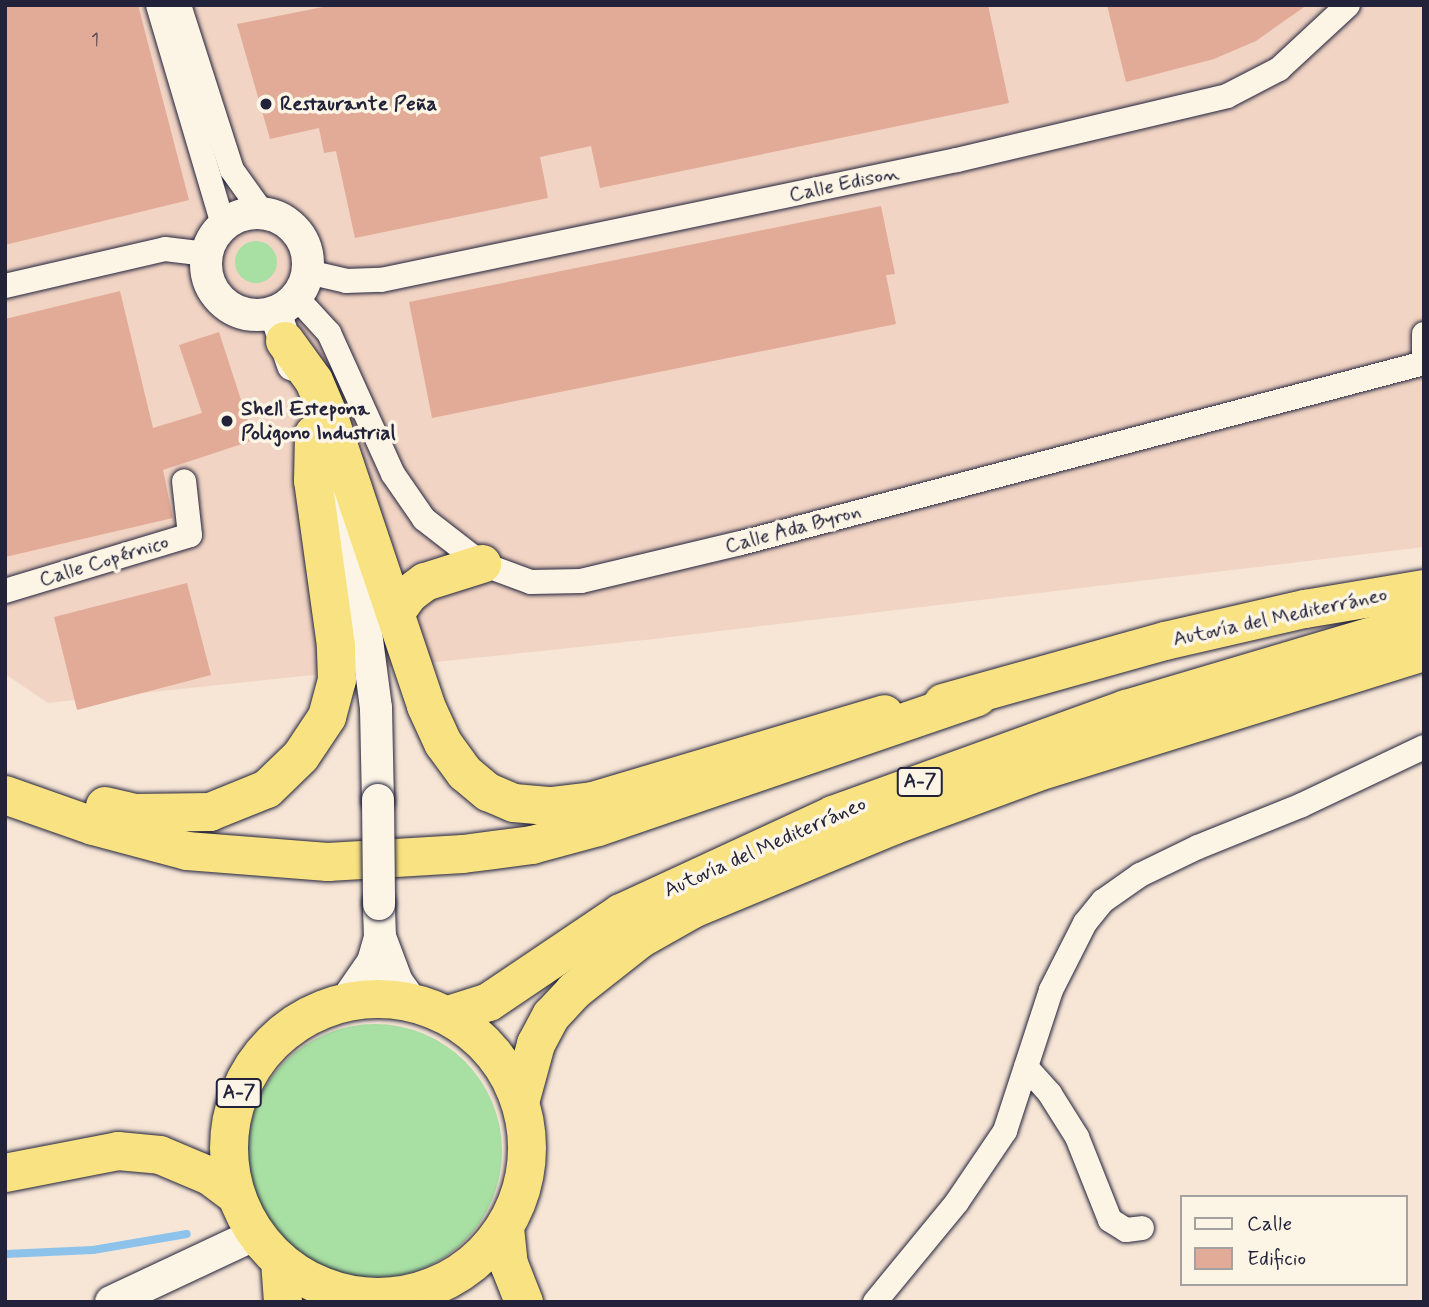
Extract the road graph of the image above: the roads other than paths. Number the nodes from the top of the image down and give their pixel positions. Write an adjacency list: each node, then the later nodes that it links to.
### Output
1 (158, 5): 5 (street)
2 (179, 5): 4 (street)
3 (1348, 5): 8 (street, Calle Edison)
4 (262, 212): 5 (street); 8 (street)
5 (223, 225): 6 (street)
6 (206, 254): 7 (street); 8 (street)
7 (5, 286)
8 (291, 306): 11 (street); 13 (street, Calle Ada Byron); 16 (highway)
9 (1424, 334): 10 (street)
10 (1424, 362): 13 (street, Calle Ada Byron)
11 (314, 434): 21 (highway); 22 (street, bridge)
12 (184, 481): 15 (street, Calle Copérnico)
13 (482, 564): 16 (highway)
14 (1424, 589): 19 (highway, Autovía del Mediterráneo)
15 (5, 591)
16 (396, 612): 19 (highway)
17 (1424, 621): 25 (highway, Autovía del Mediterráneo / A-7)
18 (1424, 652): 27 (highway, Autovía del Mediterráneo / A-7)
19 (977, 697): 21 (highway)
20 (1424, 747): 26 (street)
21 (5, 795)
22 (380, 937): 23 (street); 24 (street)
23 (411, 1000): 24 (highway, A-7); 25 (highway, A-7)
24 (346, 1001): 29 (highway, A-7)
25 (448, 1015): 27 (highway, A-7)
26 (1026, 1067): 31 (street); 37 (street)
27 (521, 1099): 30 (highway, A-7)
28 (5, 1173): 29 (highway)
29 (235, 1195): 32 (highway, A-7)
30 (505, 1228): 33 (highway, A-7); 36 (highway)
31 (1142, 1228)
32 (268, 1247): 33 (highway, A-7); 34 (street); 35 (highway)
33 (407, 1299)
34 (111, 1302)
35 (283, 1302)
36 (524, 1302)
37 (875, 1302)

